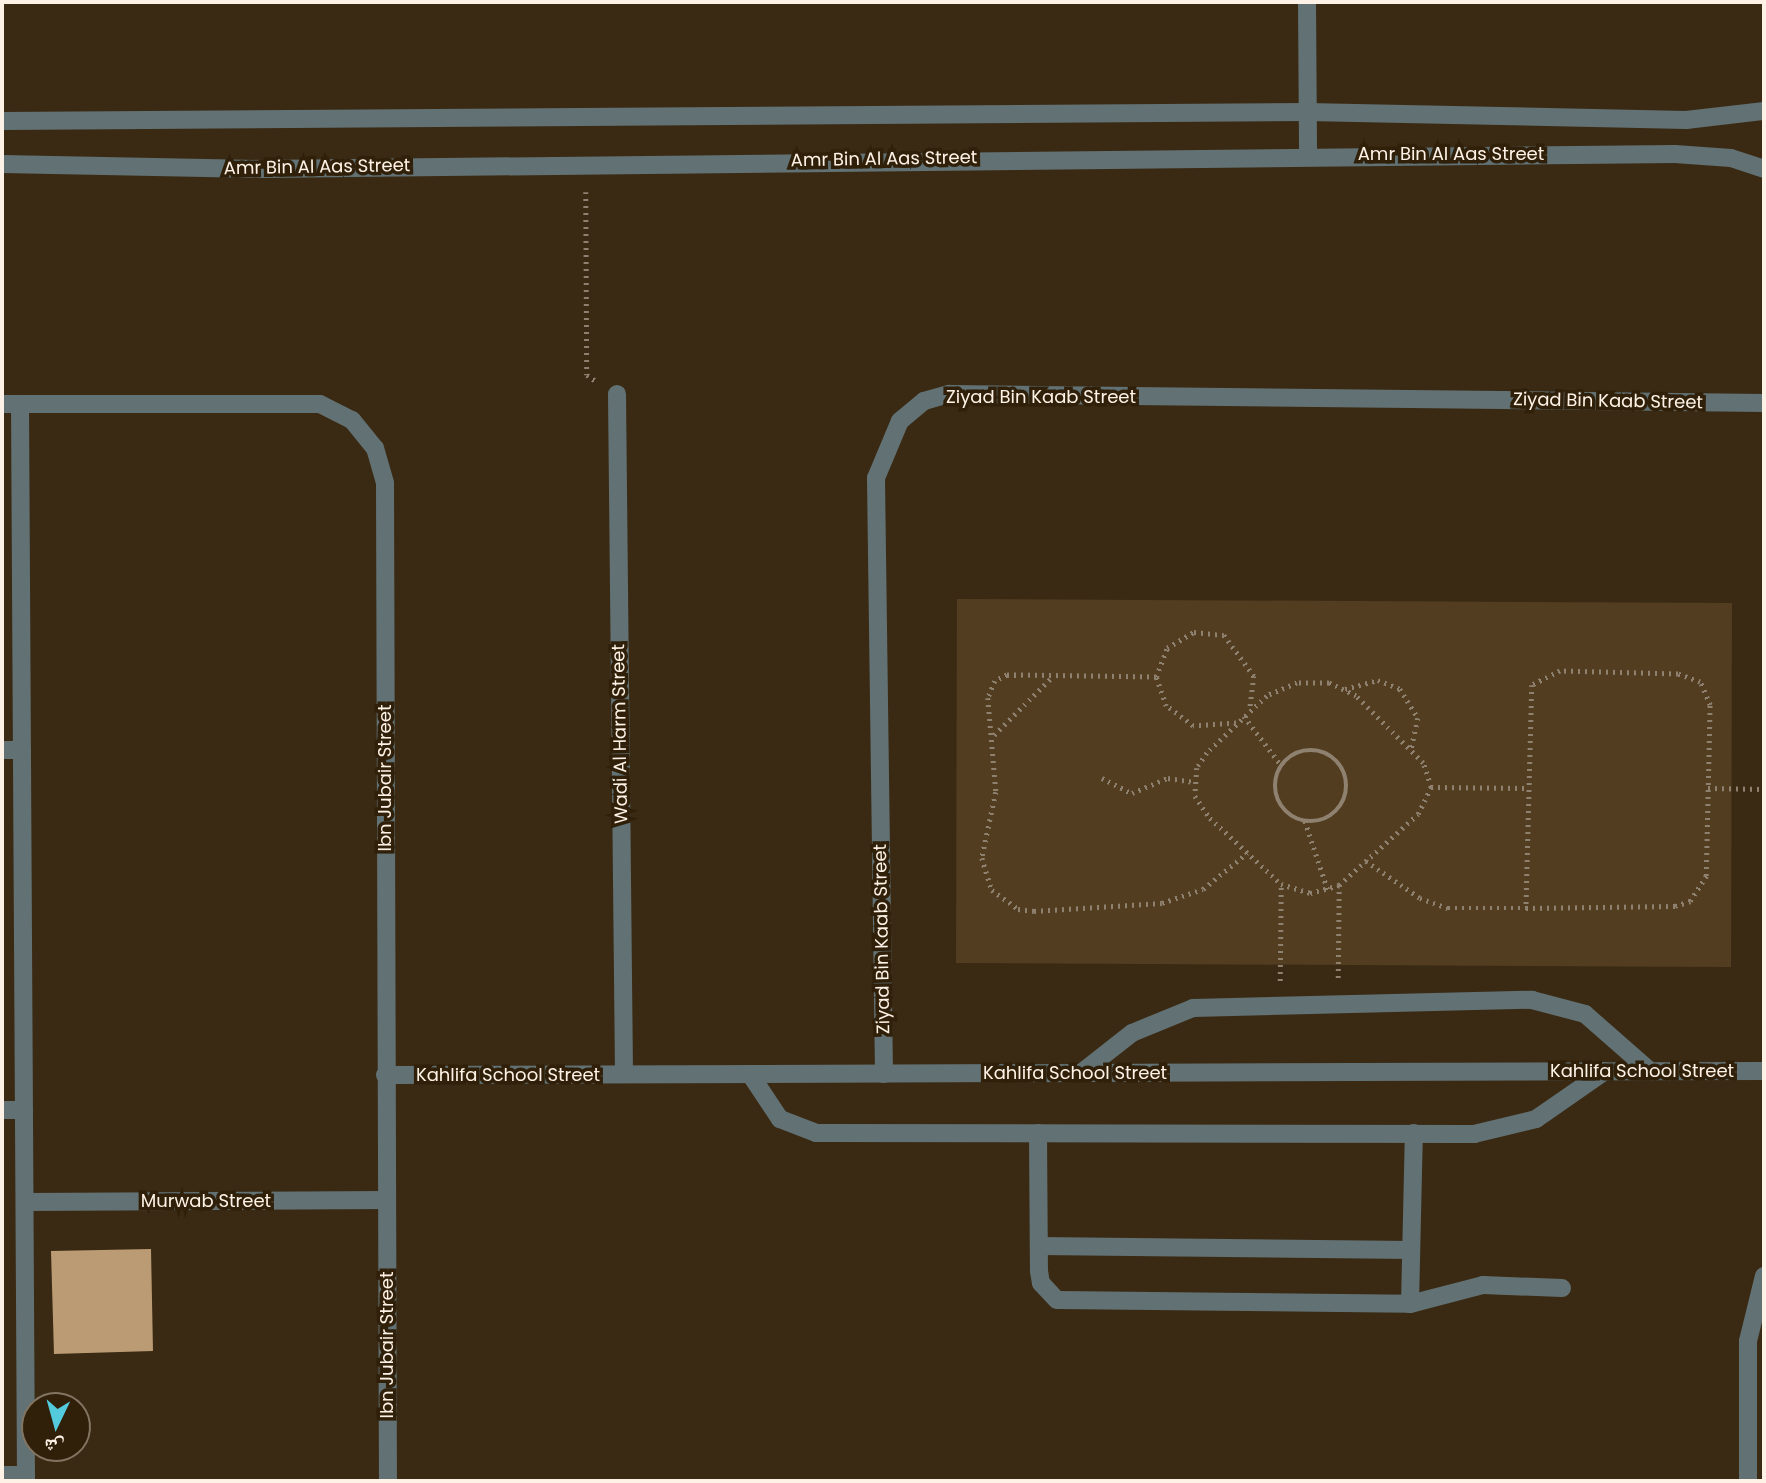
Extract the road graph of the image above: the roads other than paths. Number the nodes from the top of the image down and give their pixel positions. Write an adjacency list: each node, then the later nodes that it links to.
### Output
1 (1307, 2): 3 (street)
2 (1764, 111): 3 (street, Amr Bin Al Aas Street)
3 (1307, 112): 4 (street, Amr Bin Al Aas Street); 5 (street)
4 (2, 121)
5 (1308, 153): 6 (street, Amr Bin Al Aas Street); 7 (street, Amr Bin Al Aas Street)
6 (2, 164)
7 (1764, 169)
8 (617, 394): 18 (street, Wadi Al Harm Street)
9 (1764, 403): 20 (street, Ziyad Bin Kaab Street)
10 (2, 404): 11 (street, Ibn Jubair Street)
11 (20, 404): 13 (street); 21 (street, Ibn Jubair Street)
12 (2, 750): 13 (street)
13 (22, 750): 23 (street)
14 (1605, 1071): 15 (street, Kahlifa School Street); 17 (street, Kahlifa School Street); 24 (street)
15 (1650, 1071): 16 (street, Kahlifa School Street); 17 (street)
16 (1764, 1071)
17 (1081, 1073): 20 (street, Kahlifa School Street)
18 (624, 1074): 19 (street, Kahlifa School Street); 21 (street, Kahlifa School Street)
19 (750, 1074): 20 (street, Kahlifa School Street); 25 (street)
20 (884, 1074)
21 (386, 1076): 26 (street, Ibn Jubair Street)
22 (2, 1110): 23 (street)
23 (24, 1110): 27 (street)
24 (1414, 1132): 25 (street); 29 (street)
25 (1038, 1133): 28 (street)
26 (387, 1200): 27 (street, Murwab Street); 35 (street, Ibn Jubair Street)
27 (25, 1202): 34 (street)
28 (1039, 1246): 29 (street); 32 (street)
29 (1411, 1250): 32 (street)
30 (1764, 1276): 36 (street)
31 (1562, 1288): 32 (street)
32 (1410, 1304)
33 (2, 1475): 34 (street)
34 (26, 1478)
35 (388, 1481)
36 (1748, 1481)

